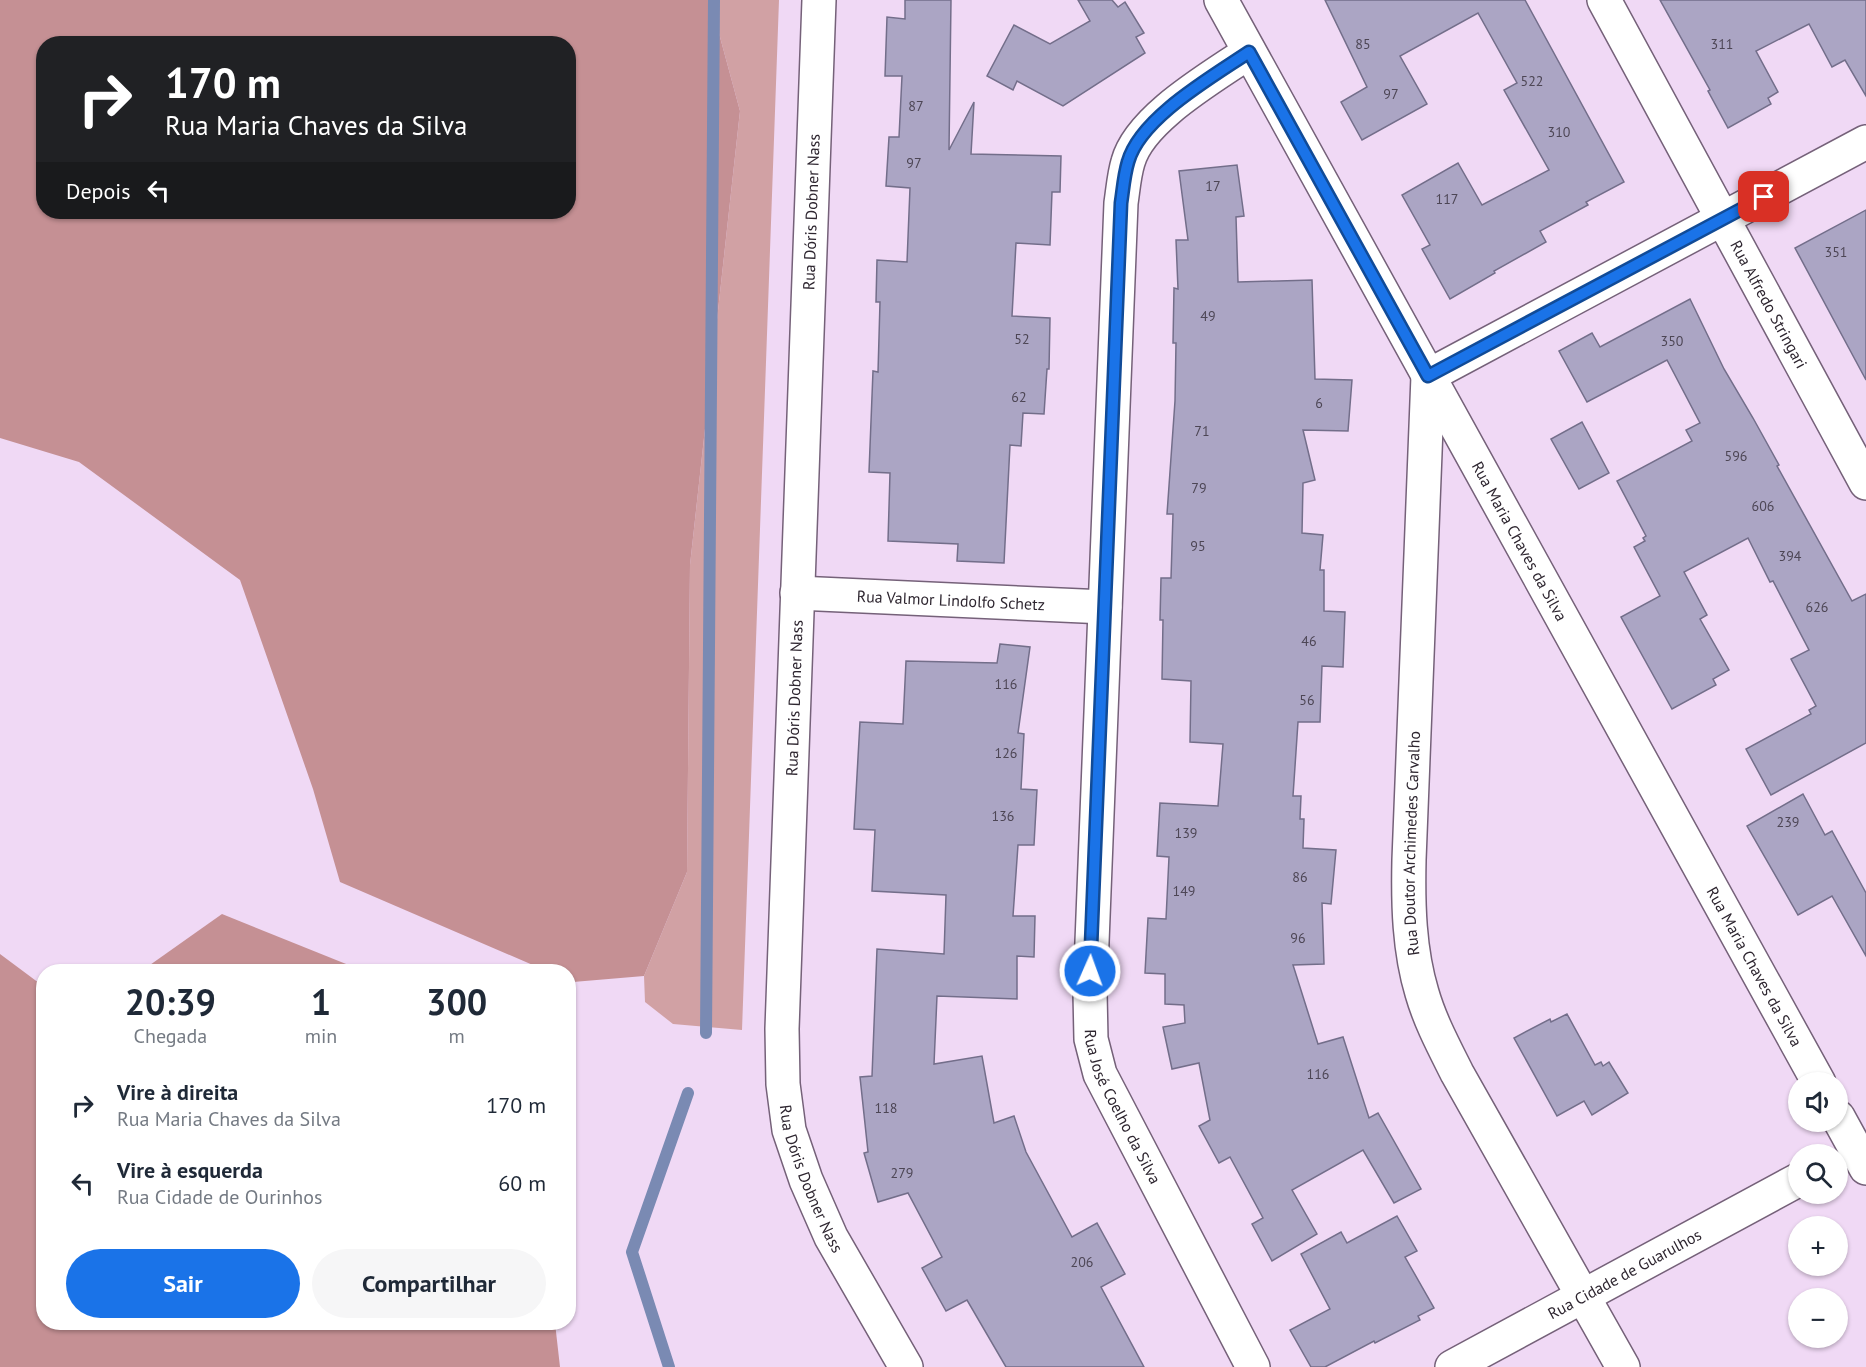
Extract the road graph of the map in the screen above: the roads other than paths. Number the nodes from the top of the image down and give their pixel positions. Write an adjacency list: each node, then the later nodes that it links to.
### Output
1 (819, 0): 9 (street, Rua Dóris Dobner Nass)
2 (1221, 0): 4 (street, Rua Maria Chaves da Silva)
3 (1604, 0): 6 (street, Rua Alfredo Stringari)
4 (1249, 52): 7 (street, Rua Maria Chaves da Silva); 10 (street, Rua José Coelho da Silva)
5 (1866, 142): 6 (street)
6 (1723, 219): 7 (street); 8 (street, Rua Alfredo Stringari)
7 (1428, 376): 11 (street, Rua Maria Chaves da Silva); 15 (street, Rua Doutor Archimedes Carvalho)
8 (1866, 483)
9 (797, 593): 10 (street, Rua Valmor Lindolfo Schetz); 16 (street, Rua Dóris Dobner Nass)
10 (1106, 607): 17 (street, Rua José Coelho da Silva)
11 (1813, 1072)
12 (1845, 1132): 13 (street)
13 (1856, 1155)
14 (1788, 1185): 15 (street, Rua Cidade de Guarulhos)
15 (1584, 1296): 18 (street, Rua Cidade de Guarulhos); 19 (street, Rua Doutor Archimedes Carvalho)
16 (906, 1367)
17 (1253, 1367)
18 (1452, 1367)
19 (1623, 1367)

